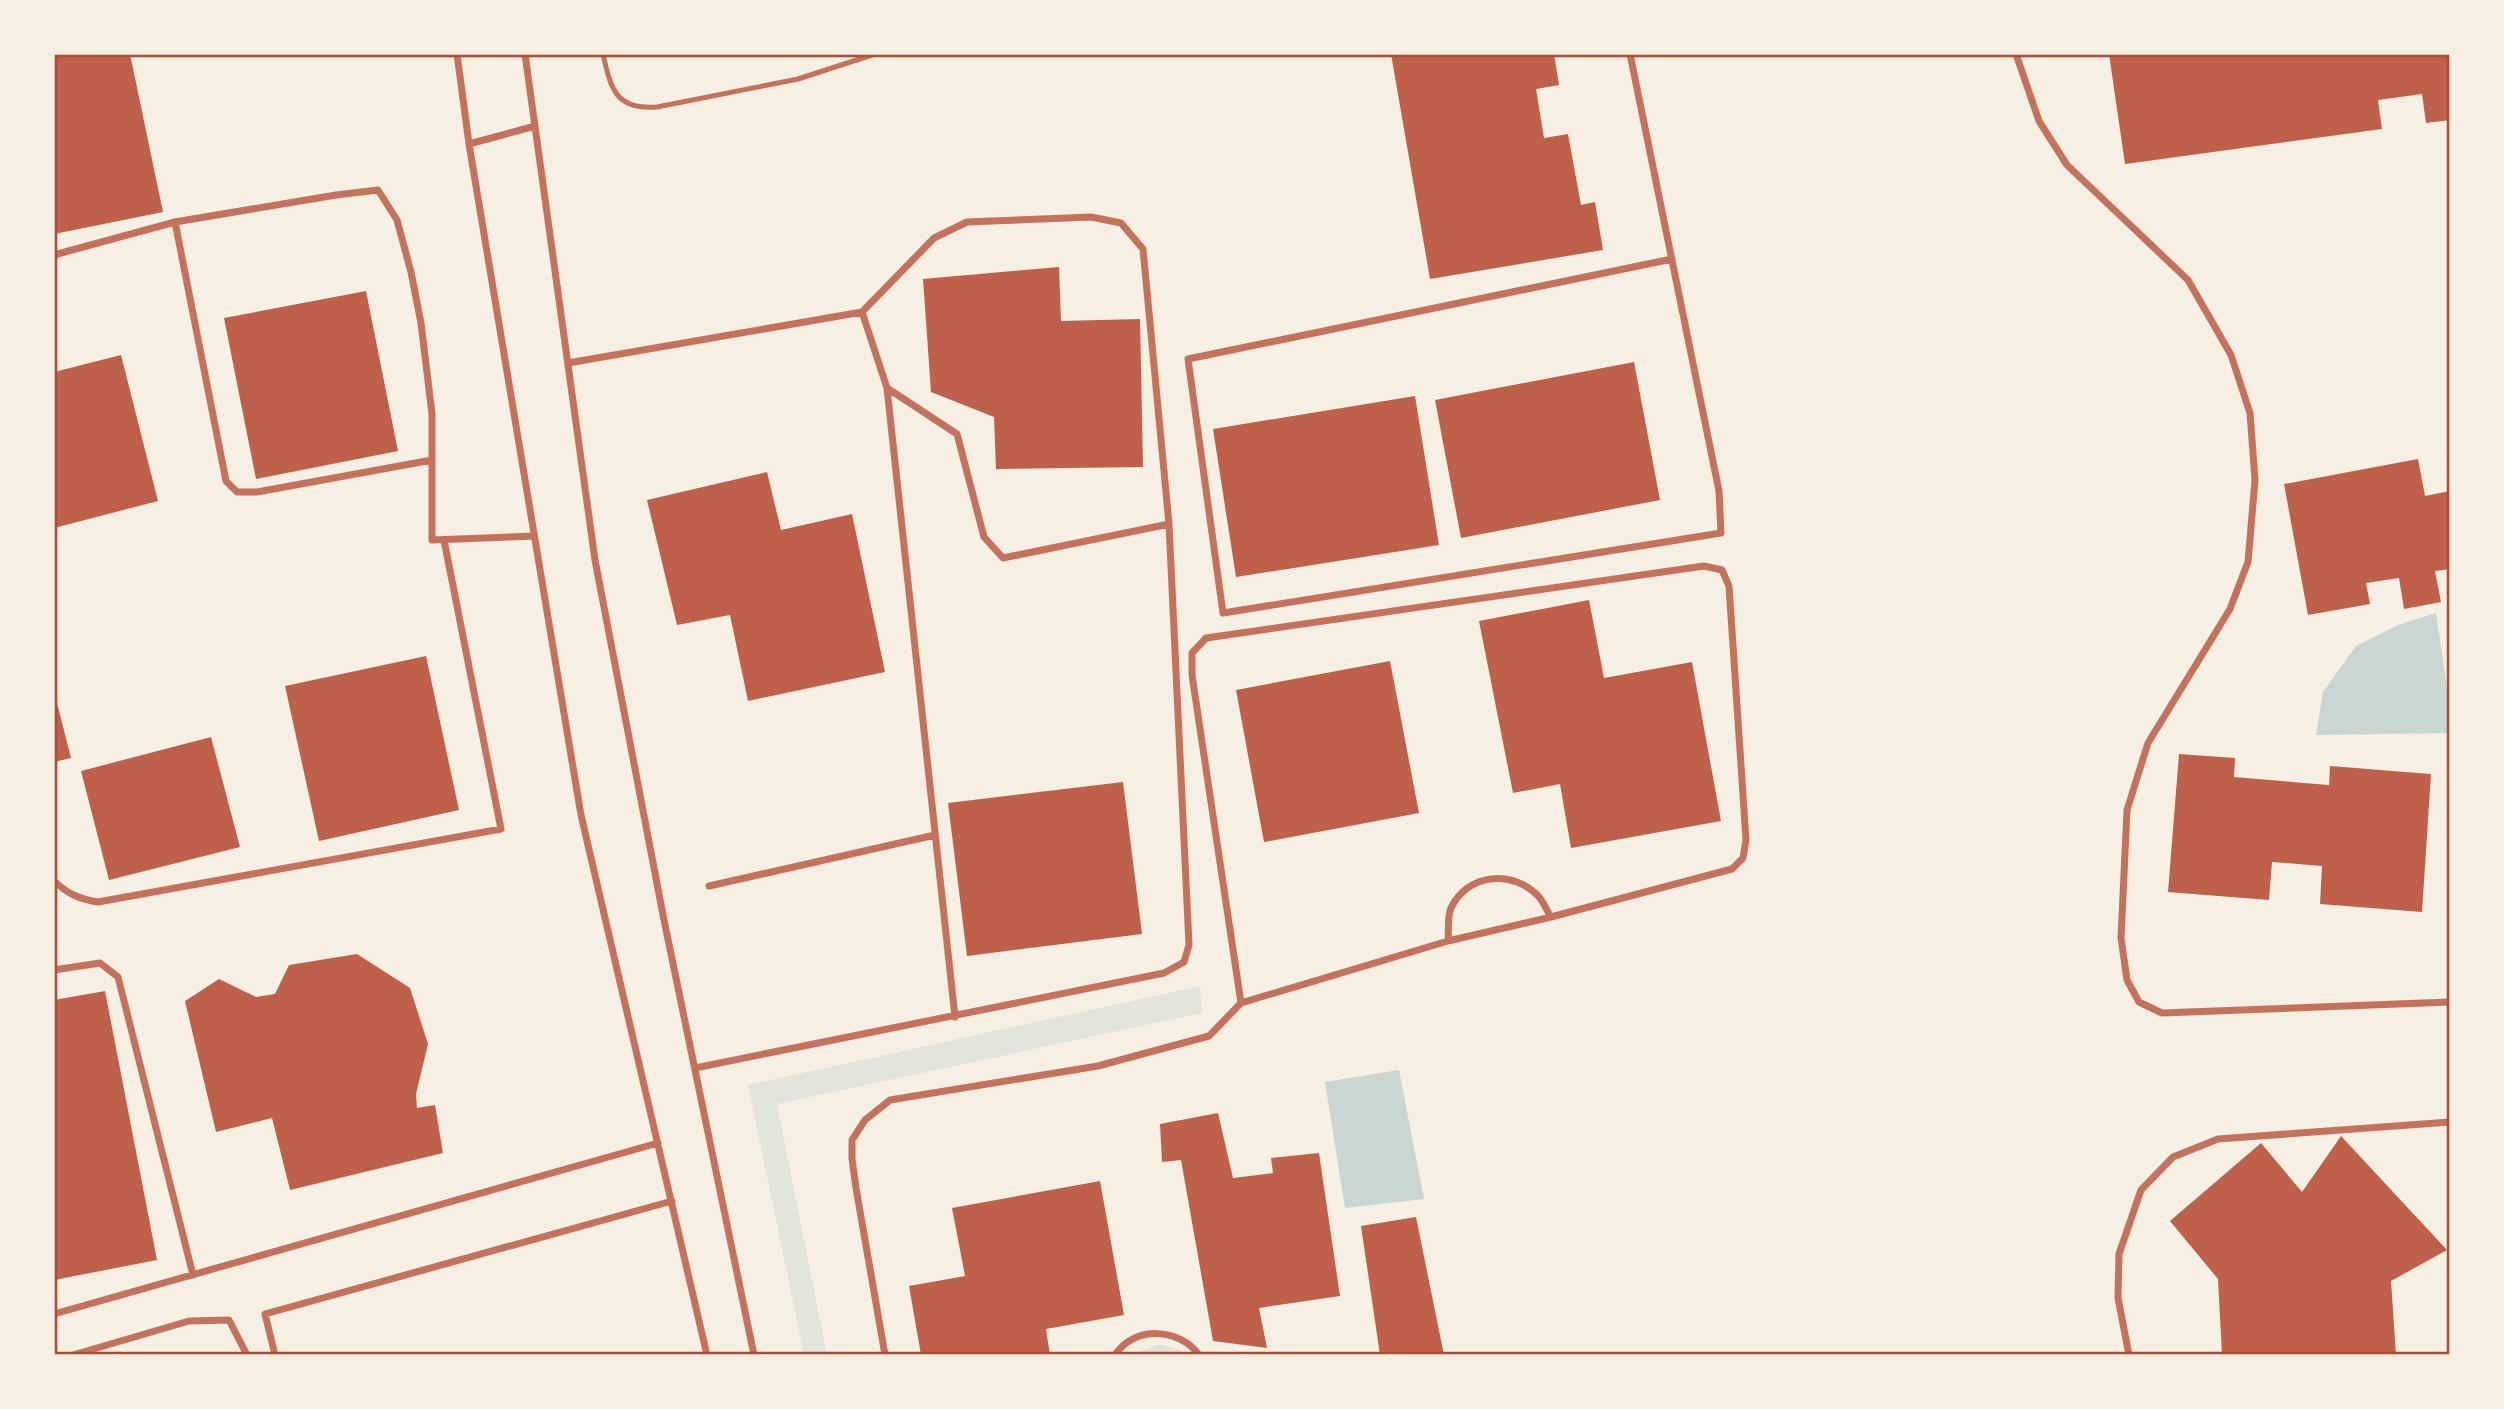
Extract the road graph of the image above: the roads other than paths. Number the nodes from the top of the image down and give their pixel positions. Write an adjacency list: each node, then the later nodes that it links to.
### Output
1 (457, 54): 8 (street)
2 (525, 54): 7 (street)
3 (603, 54): 4 (lane)
4 (875, 54)
5 (1630, 54): 11 (street)
6 (2016, 54): 25 (street)
7 (535, 126): 8 (street); 13 (street)
8 (469, 144): 17 (street)
9 (175, 222): 10 (street); 15 (street); 15 (street)
10 (54, 255)
11 (1672, 259): 11 (street)
12 (862, 312): 13 (street); 14 (street); 16 (street)
13 (568, 363): 28 (street)
14 (887, 388): 16 (street); 19 (street)
15 (432, 460): 18 (street)
16 (1169, 524): 27 (street)
17 (534, 536): 18 (street); 30 (street)
18 (444, 540): 20 (street)
19 (935, 835): 21 (street); 27 (street)
20 (54, 881)
21 (709, 886)
22 (1551, 917): 23 (street); 23 (street); 26 (street)
23 (1448, 941): 26 (street)
24 (54, 970): 32 (street)
25 (2450, 1002)
26 (1241, 1003): 39 (street)
27 (955, 1017): 28 (street)
28 (695, 1068): 38 (street)
29 (2450, 1122): 42 (street)
30 (658, 1143): 31 (street); 32 (street)
31 (672, 1201): 36 (street); 37 (street)
32 (193, 1275): 33 (street)
33 (54, 1314)
34 (73, 1355): 35 (street)
35 (247, 1355)
36 (275, 1355)
37 (707, 1355)
38 (754, 1355)
39 (885, 1355)
40 (1115, 1355): 41 (street)
41 (1199, 1355)
42 (2129, 1355)

